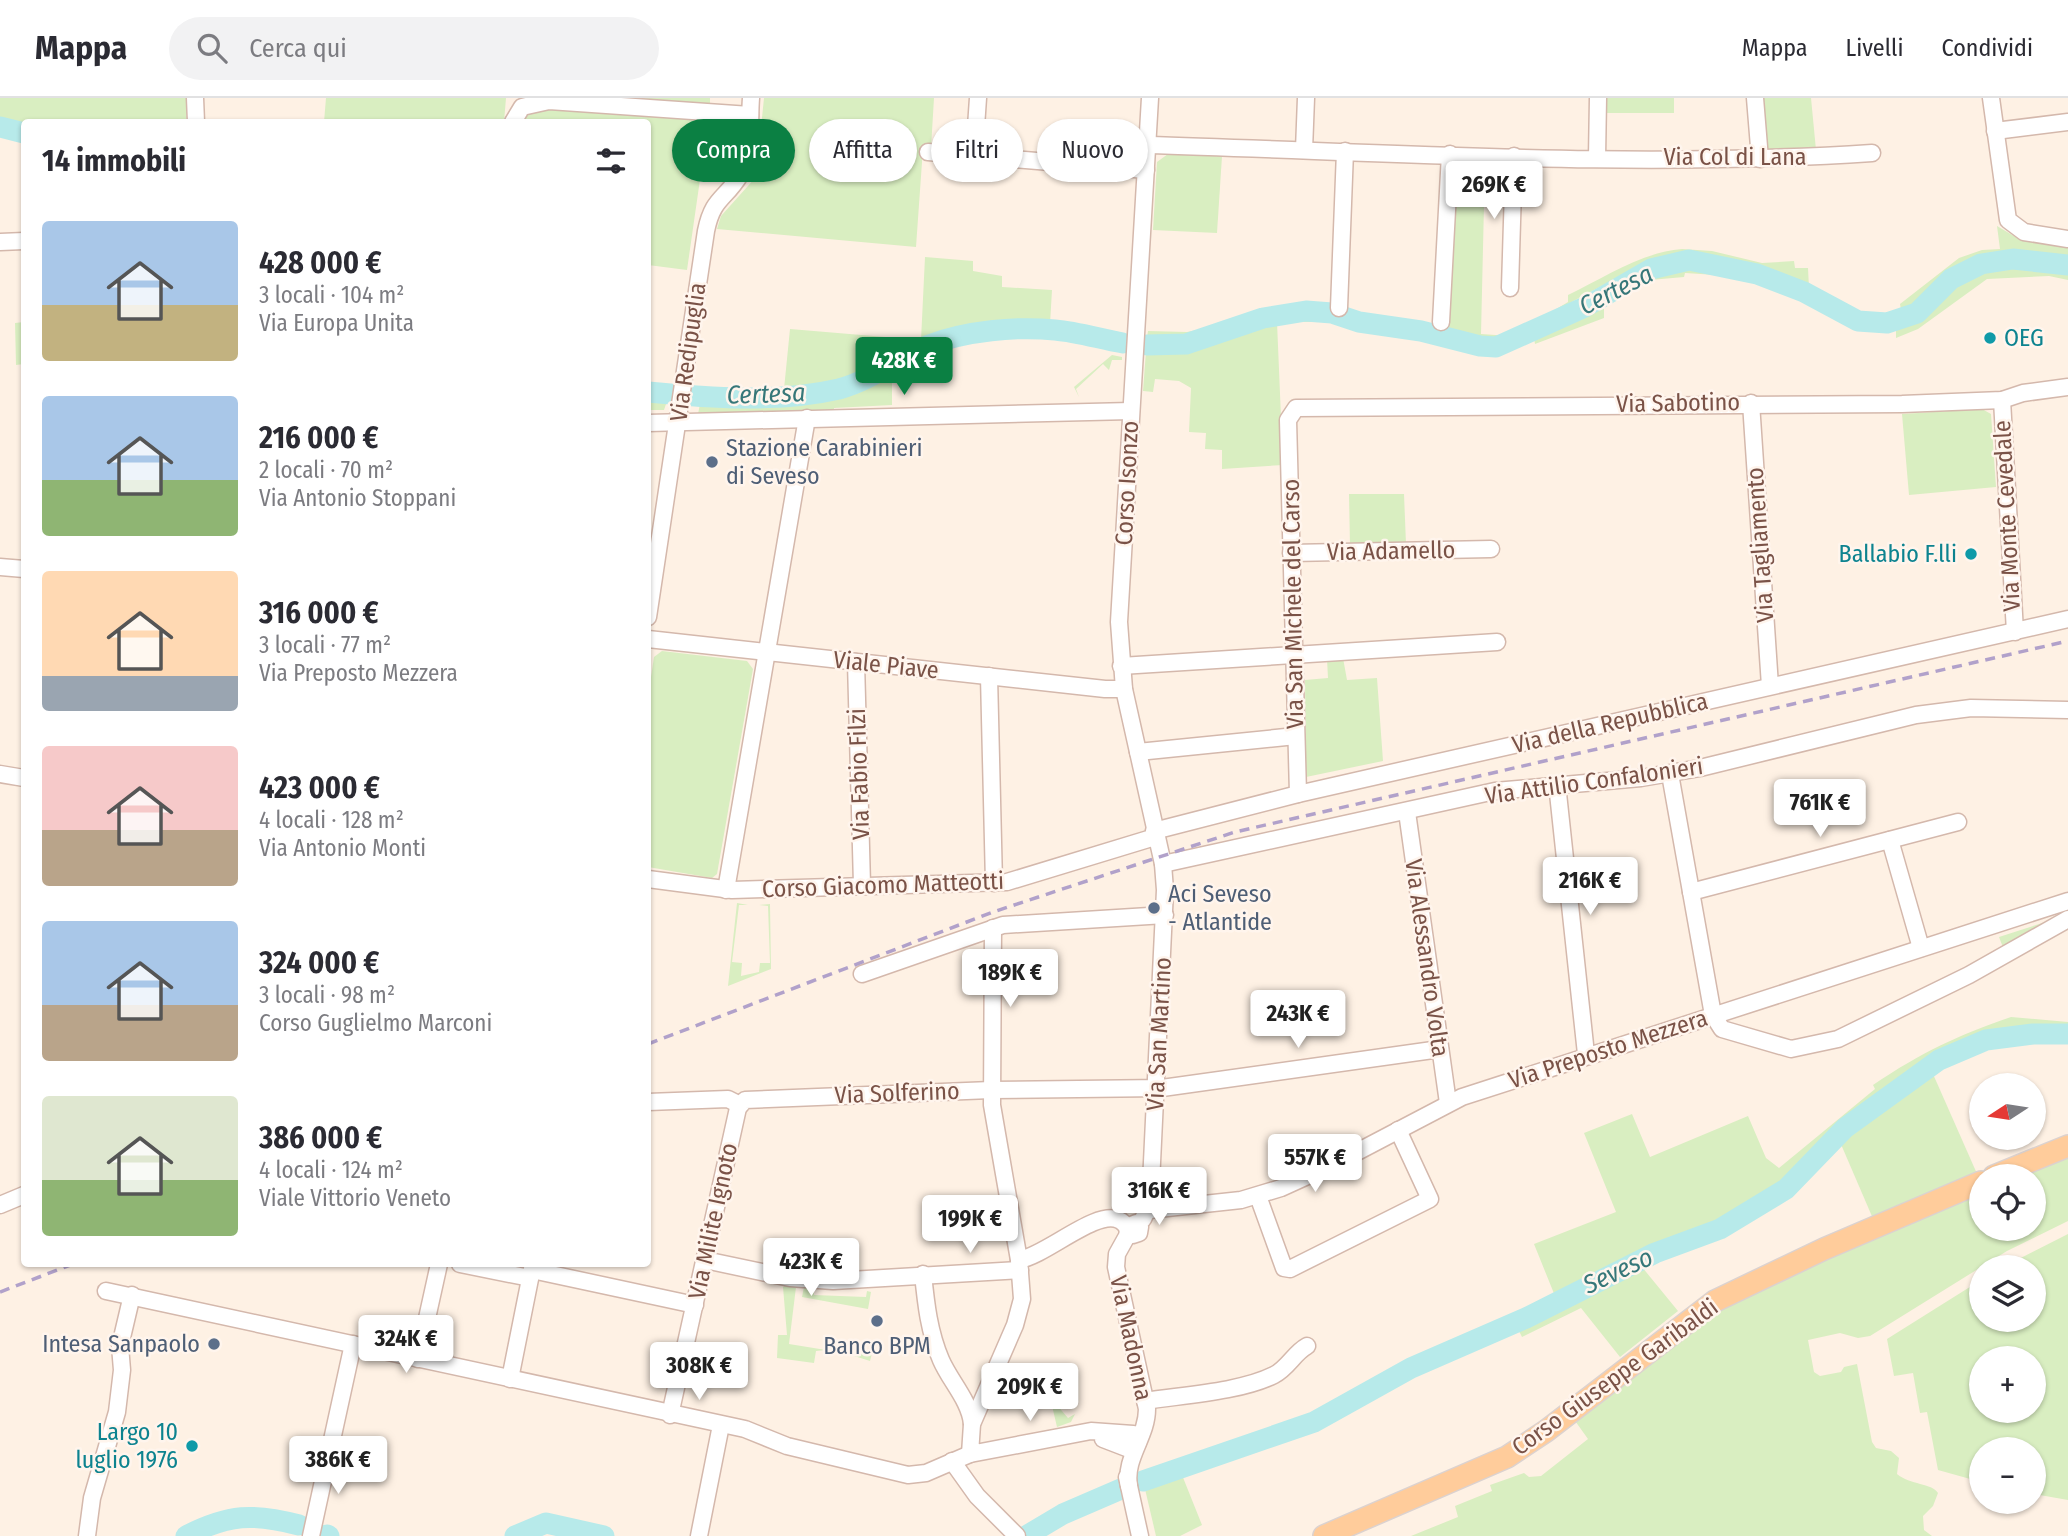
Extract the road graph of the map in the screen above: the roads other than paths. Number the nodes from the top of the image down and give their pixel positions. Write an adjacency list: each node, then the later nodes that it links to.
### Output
1 (195, 98): 10 (street)
2 (751, 98): 9 (street, Via Redipuglia)
3 (978, 98): 12 (street)
4 (1150, 98): 14 (street, Corso Isonzo)
5 (1306, 98): 17 (street)
6 (1598, 98): 24 (street)
7 (1755, 98): 25 (street)
8 (1991, 98): 15 (street)
9 (750, 115): 11 (street); 39 (street, Via Redipuglia)
10 (196, 119)
11 (515, 119)
12 (977, 119)
13 (2068, 122): 15 (street)
14 (1148, 129)
15 (1995, 131): 27 (street)
16 (1148, 145): 17 (street, Via Col di Lana)
17 (1304, 150): 18 (street, Via Col di Lana)
18 (1345, 151): 22 (street, Via Col di Lana); 31 (street)
19 (928, 152): 20 (street)
20 (931, 152)
21 (1872, 153): 25 (street, Via Col di Lana)
22 (1450, 154): 23 (street, Via Col di Lana); 32 (street)
23 (1514, 156): 24 (street, Via Col di Lana); 30 (street)
24 (1597, 158): 25 (street, Via Col di Lana)
25 (1760, 159)
26 (1145, 182): 36 (street, Corso Isonzo)
27 (2068, 239)
28 (21, 241): 29 (street)
29 (0, 242)
30 (1510, 288)
31 (1339, 308)
32 (1441, 322)
33 (2068, 387): 34 (street, Via Sabotino)
34 (2002, 400): 35 (street, Via Sabotino); 47 (street, Via Monte Cevedale)
35 (1751, 403): 37 (street, Via Sabotino); 55 (street, Via Tagliamento)
36 (1131, 411): 38 (street); 53 (street, Corso Isonzo)
37 (1290, 414): 42 (street, Via San Michele del Carso)
38 (807, 418): 39 (street); 50 (street)
39 (678, 422): 40 (street); 45 (street, Via Redipuglia)
40 (651, 423)
41 (1491, 549): 42 (street, Via Adamello)
42 (1291, 552): 51 (street, Via San Michele del Carso)
43 (0, 567): 44 (street)
44 (21, 569)
45 (651, 598)
46 (2068, 620): 47 (street, Via della Repubblica)
47 (2015, 632): 55 (street, Via della Repubblica)
48 (651, 639): 50 (street, Viale Piave)
49 (1497, 642): 51 (street)
50 (766, 652): 52 (street, Viale Piave); 73 (street)
51 (1294, 656): 53 (street); 58 (street, Via San Michele del Carso)
52 (856, 662): 54 (street, Viale Piave); 72 (street, Via Fabio Filzi)
53 (1121, 666): 56 (street, Corso Isonzo)
54 (989, 676): 56 (street, Viale Piave); 71 (street)
55 (1770, 686): 64 (street, Via della Repubblica)
56 (1125, 689): 59 (street, Corso Isonzo)
57 (2068, 710): 61 (street, Via Attilio Confalonieri)
58 (1296, 736): 59 (street); 64 (street, Via San Michele del Carso)
59 (1138, 752): 67 (street, Corso Isonzo)
60 (0, 774): 62 (street)
61 (1670, 774): 63 (street, Via Attilio Confalonieri); 74 (street)
62 (21, 778)
63 (1557, 784): 65 (street, Via Attilio Confalonieri); 83 (street)
64 (1298, 794): 67 (street, Via della Repubblica)
65 (1406, 813): 69 (street, Via Attilio Confalonieri); 82 (street, Via Alessandro Volta)
66 (1958, 822): 68 (street)
67 (1155, 834): 69 (street, Corso Isonzo); 71 (street, Corso Giacomo Matteotti)
68 (1890, 839): 74 (street); 79 (street)
69 (1163, 864): 76 (street, Via San Martino)
70 (651, 879): 73 (street, Corso Giacomo Matteotti)
71 (994, 883): 72 (street, Corso Giacomo Matteotti)
72 (862, 886): 73 (street, Corso Giacomo Matteotti)
73 (726, 890)
74 (1691, 892): 81 (street)
75 (2068, 901): 79 (street, Via Preposto Mezzera)
76 (1165, 915): 78 (street); 84 (street, Via San Martino)
77 (2068, 919): 81 (street)
78 (993, 929): 80 (street); 85 (street)
79 (1921, 948): 81 (street, Via Preposto Mezzera)
80 (862, 974)
81 (1713, 1015): 83 (street, Via Preposto Mezzera)
82 (1440, 1049): 84 (street, Via Solferino); 87 (street, Via Alessandro Volta)
83 (1586, 1055): 87 (street, Via Preposto Mezzera)
84 (1156, 1087): 85 (street, Via Solferino); 96 (street, Via San Martino)
85 (991, 1090): 88 (street, Via Solferino); 98 (street)
86 (651, 1101): 88 (street)
87 (1448, 1103): 89 (street, Via Preposto Mezzera)
88 (738, 1108): 97 (street, Via Milite Ignoto)
89 (1398, 1130): 94 (street, Via Preposto Mezzera); 94 (street)
90 (2068, 1146): 91 (main road)
91 (2024, 1164)
92 (1969, 1187): 125 (main road, Corso Giuseppe Garibaldi)
93 (21, 1196): 95 (street)
94 (1258, 1196): 96 (street, Via Preposto Mezzera)
95 (0, 1205)
96 (1140, 1222): 98 (street); 110 (street, Via Madonna)
97 (705, 1260): 102 (street); 105 (street, Via Milite Ignoto)
98 (1020, 1265): 102 (street); 112 (street)
99 (438, 1267): 108 (street)
100 (490, 1267): 101 (street)
101 (531, 1271): 105 (street); 109 (street)
102 (923, 1274): 112 (street)
103 (106, 1291): 104 (street)
104 (132, 1295): 106 (street); 121 (street)
105 (695, 1305): 111 (street, Via Milite Ignoto)
106 (353, 1344): 108 (street); 119 (street)
107 (1307, 1346): 110 (street)
108 (418, 1359): 109 (street)
109 (510, 1379): 111 (street)
110 (1146, 1408): 114 (street); 115 (street)
111 (670, 1415): 113 (street)
112 (972, 1424): 116 (street)
113 (721, 1425): 117 (street); 122 (street)
114 (1104, 1436): 115 (street); 116 (street); 118 (street)
115 (1136, 1449): 118 (street)
116 (977, 1452): 117 (street)
117 (952, 1461): 120 (street)
118 (1132, 1485): 123 (street); 124 (street)
119 (312, 1531)
120 (1014, 1533)
121 (88, 1536)
122 (699, 1536)
123 (1140, 1536)
124 (1148, 1536)
125 (1324, 1536)

